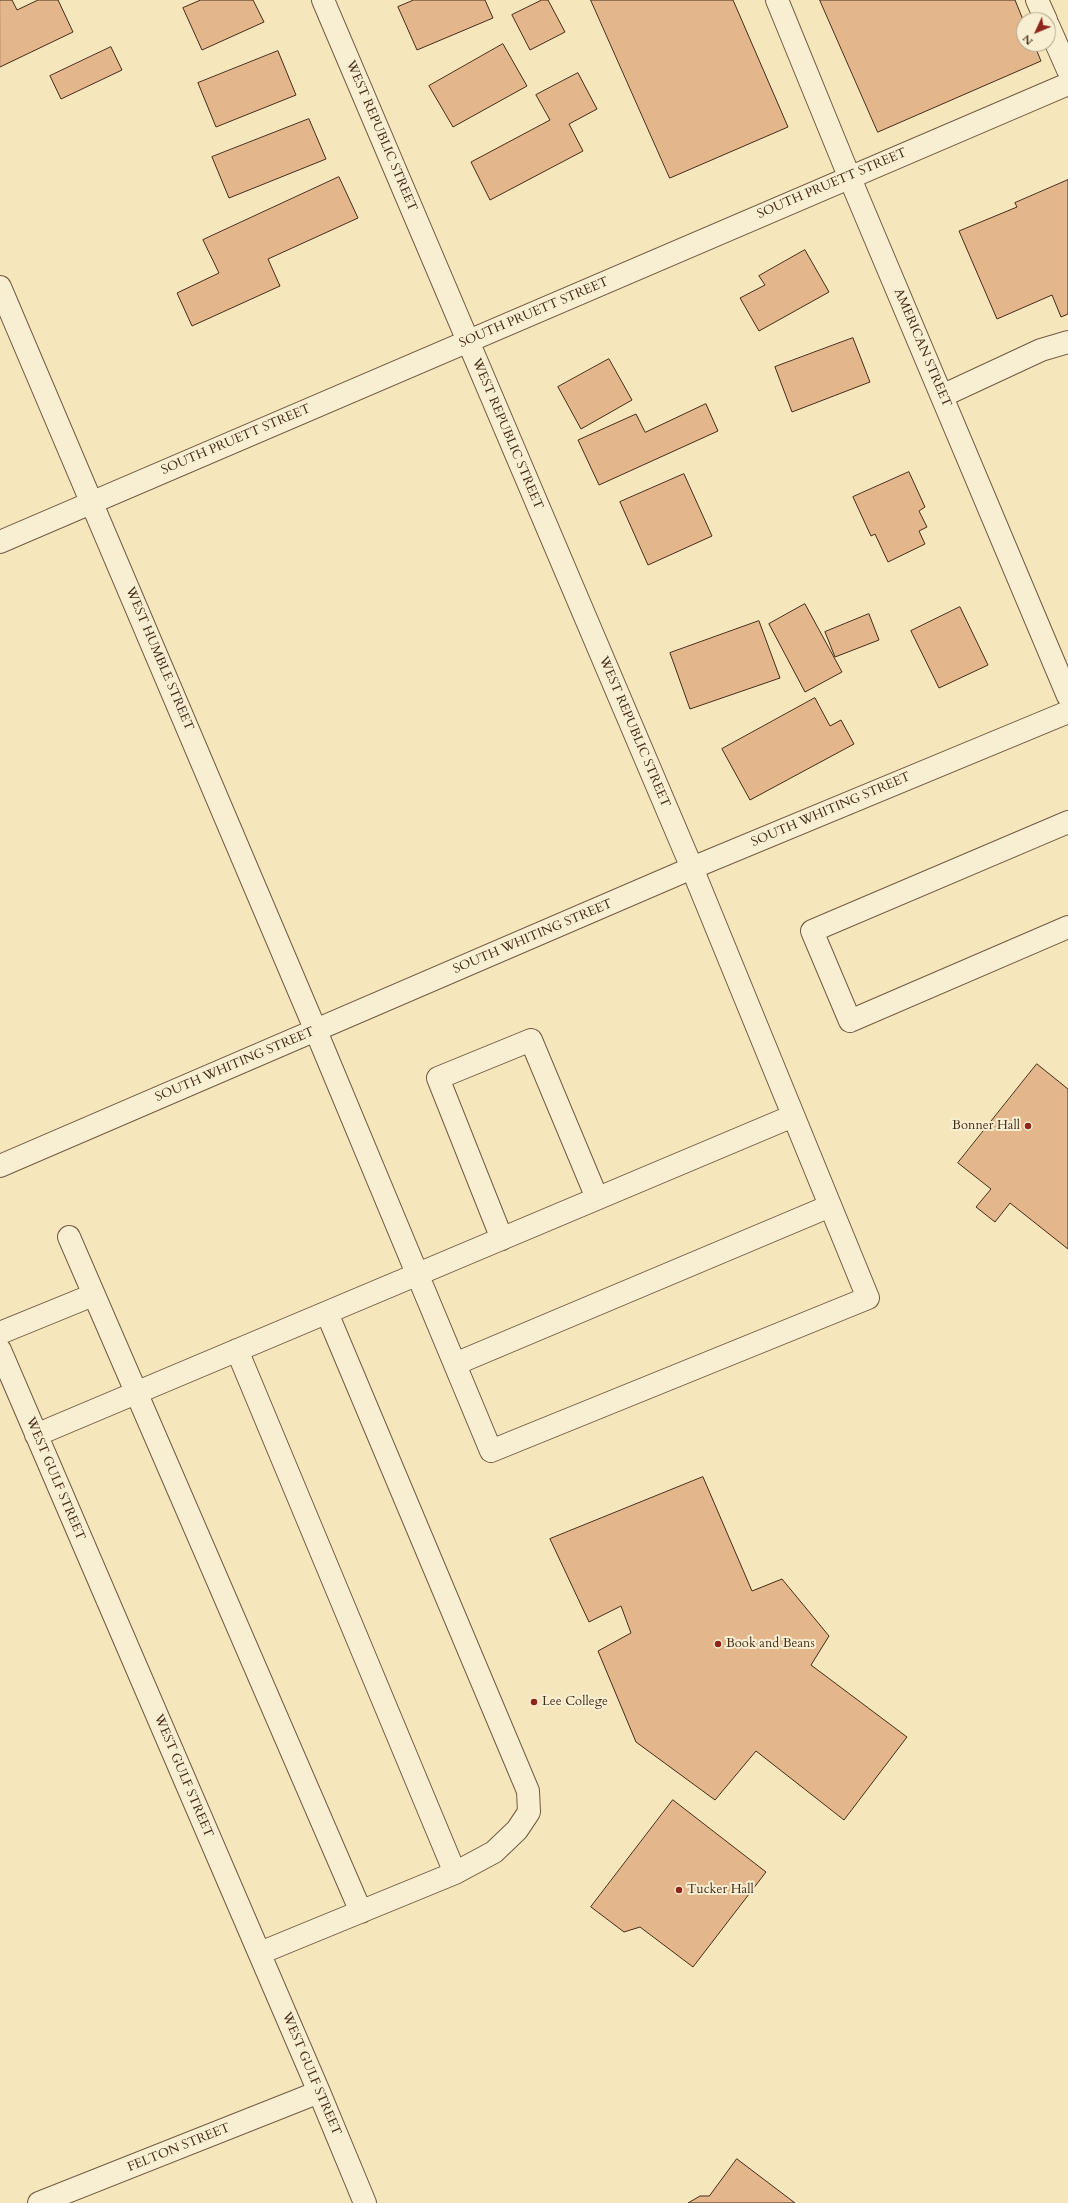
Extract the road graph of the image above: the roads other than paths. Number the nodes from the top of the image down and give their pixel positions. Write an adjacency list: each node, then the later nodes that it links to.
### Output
1 (323, 0): 10 (street, WEST REPUBLIC STREET)
2 (777, 0): 8 (street, AMERICAN STREET)
3 (1036, 0): 4 (street)
4 (1042, 12)
5 (1056, 43): 6 (street)
6 (1068, 70)
7 (1068, 84): 8 (street, SOUTH PRUETT STREET)
8 (849, 176): 10 (street, SOUTH PRUETT STREET); 12 (street, AMERICAN STREET)
9 (0, 287): 13 (street, WEST HUMBLE STREET)
10 (468, 342): 13 (street, SOUTH PRUETT STREET); 18 (street, WEST REPUBLIC STREET)
11 (1068, 342): 12 (street)
12 (942, 396): 15 (street, AMERICAN STREET)
13 (92, 501): 14 (street, SOUTH PRUETT STREET); 20 (street, WEST HUMBLE STREET)
14 (0, 542)
15 (1068, 696)
16 (1068, 712): 18 (street, SOUTH WHITING STREET)
17 (1068, 822): 19 (street)
18 (692, 868): 20 (street, SOUTH WHITING STREET); 21 (street, WEST REPUBLIC STREET)
19 (1068, 927)
20 (316, 1031): 22 (street, SOUTH WHITING STREET); 27 (street, WEST HUMBLE STREET)
21 (793, 1116): 23 (street); 24 (street, WEST REPUBLIC STREET)
22 (0, 1166)
23 (597, 1198): 26 (street); 26 (street)
24 (830, 1206): 33 (street); 33 (street, WEST HUMBLE STREET)
25 (69, 1237): 28 (street)
26 (502, 1239): 27 (street)
27 (417, 1274): 29 (street); 33 (street, WEST HUMBLE STREET)
28 (93, 1295): 30 (street); 34 (street)
29 (327, 1313): 32 (street); 36 (street)
30 (0, 1333)
31 (0, 1350): 35 (street, WEST GULF STREET)
32 (237, 1350): 34 (street); 36 (street)
33 (455, 1364)
34 (136, 1393): 35 (street); 37 (street)
35 (36, 1435): 38 (street, WEST GULF STREET)
36 (455, 1873): 37 (street)
37 (361, 1912): 38 (street)
38 (260, 1953): 39 (street, WEST GULF STREET)
39 (319, 2092): 40 (street, FELTON STREET); 41 (street, WEST GULF STREET)
40 (39, 2203)
41 (365, 2203)

